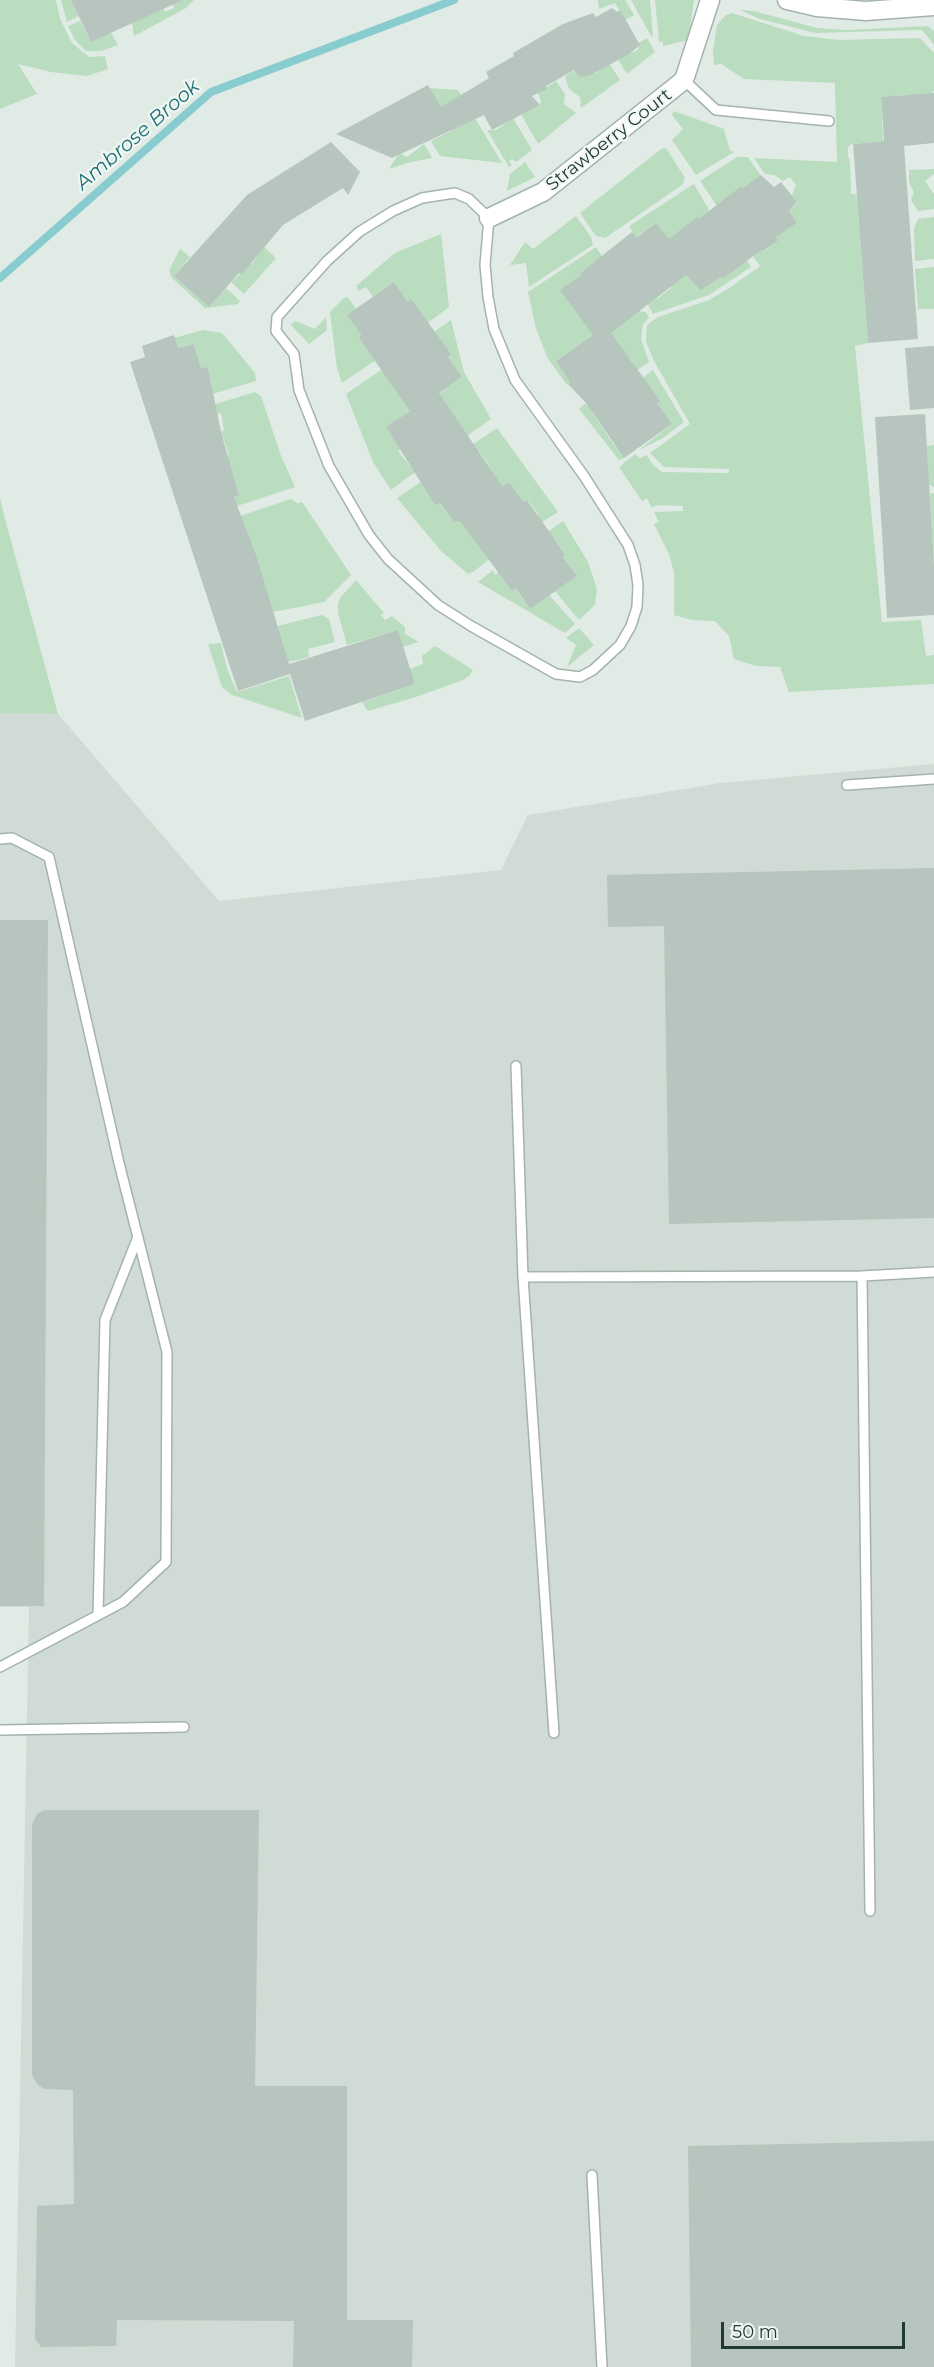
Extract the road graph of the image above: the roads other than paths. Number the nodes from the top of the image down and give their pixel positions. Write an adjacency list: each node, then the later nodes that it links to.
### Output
1 (710, 0): 4 (street, Strawberry Court)
2 (787, 0): 3 (street)
3 (934, 6)
4 (684, 80): 5 (lane); 6 (street, Strawberry Court)
5 (830, 121)
6 (489, 218): 6 (lane)
7 (934, 779): 8 (lane)
8 (848, 785)
9 (0, 839): 11 (lane)
10 (516, 1066): 14 (lane)
11 (138, 1237): 15 (lane); 15 (lane)
12 (934, 1272): 13 (lane)
13 (862, 1276): 14 (lane); 20 (lane)
14 (523, 1277): 19 (lane)
15 (98, 1616): 16 (lane)
16 (0, 1667)
17 (184, 1727): 18 (lane)
18 (0, 1730)
19 (554, 1733)
20 (870, 1911)
21 (592, 2175): 22 (lane)
22 (602, 2367)

